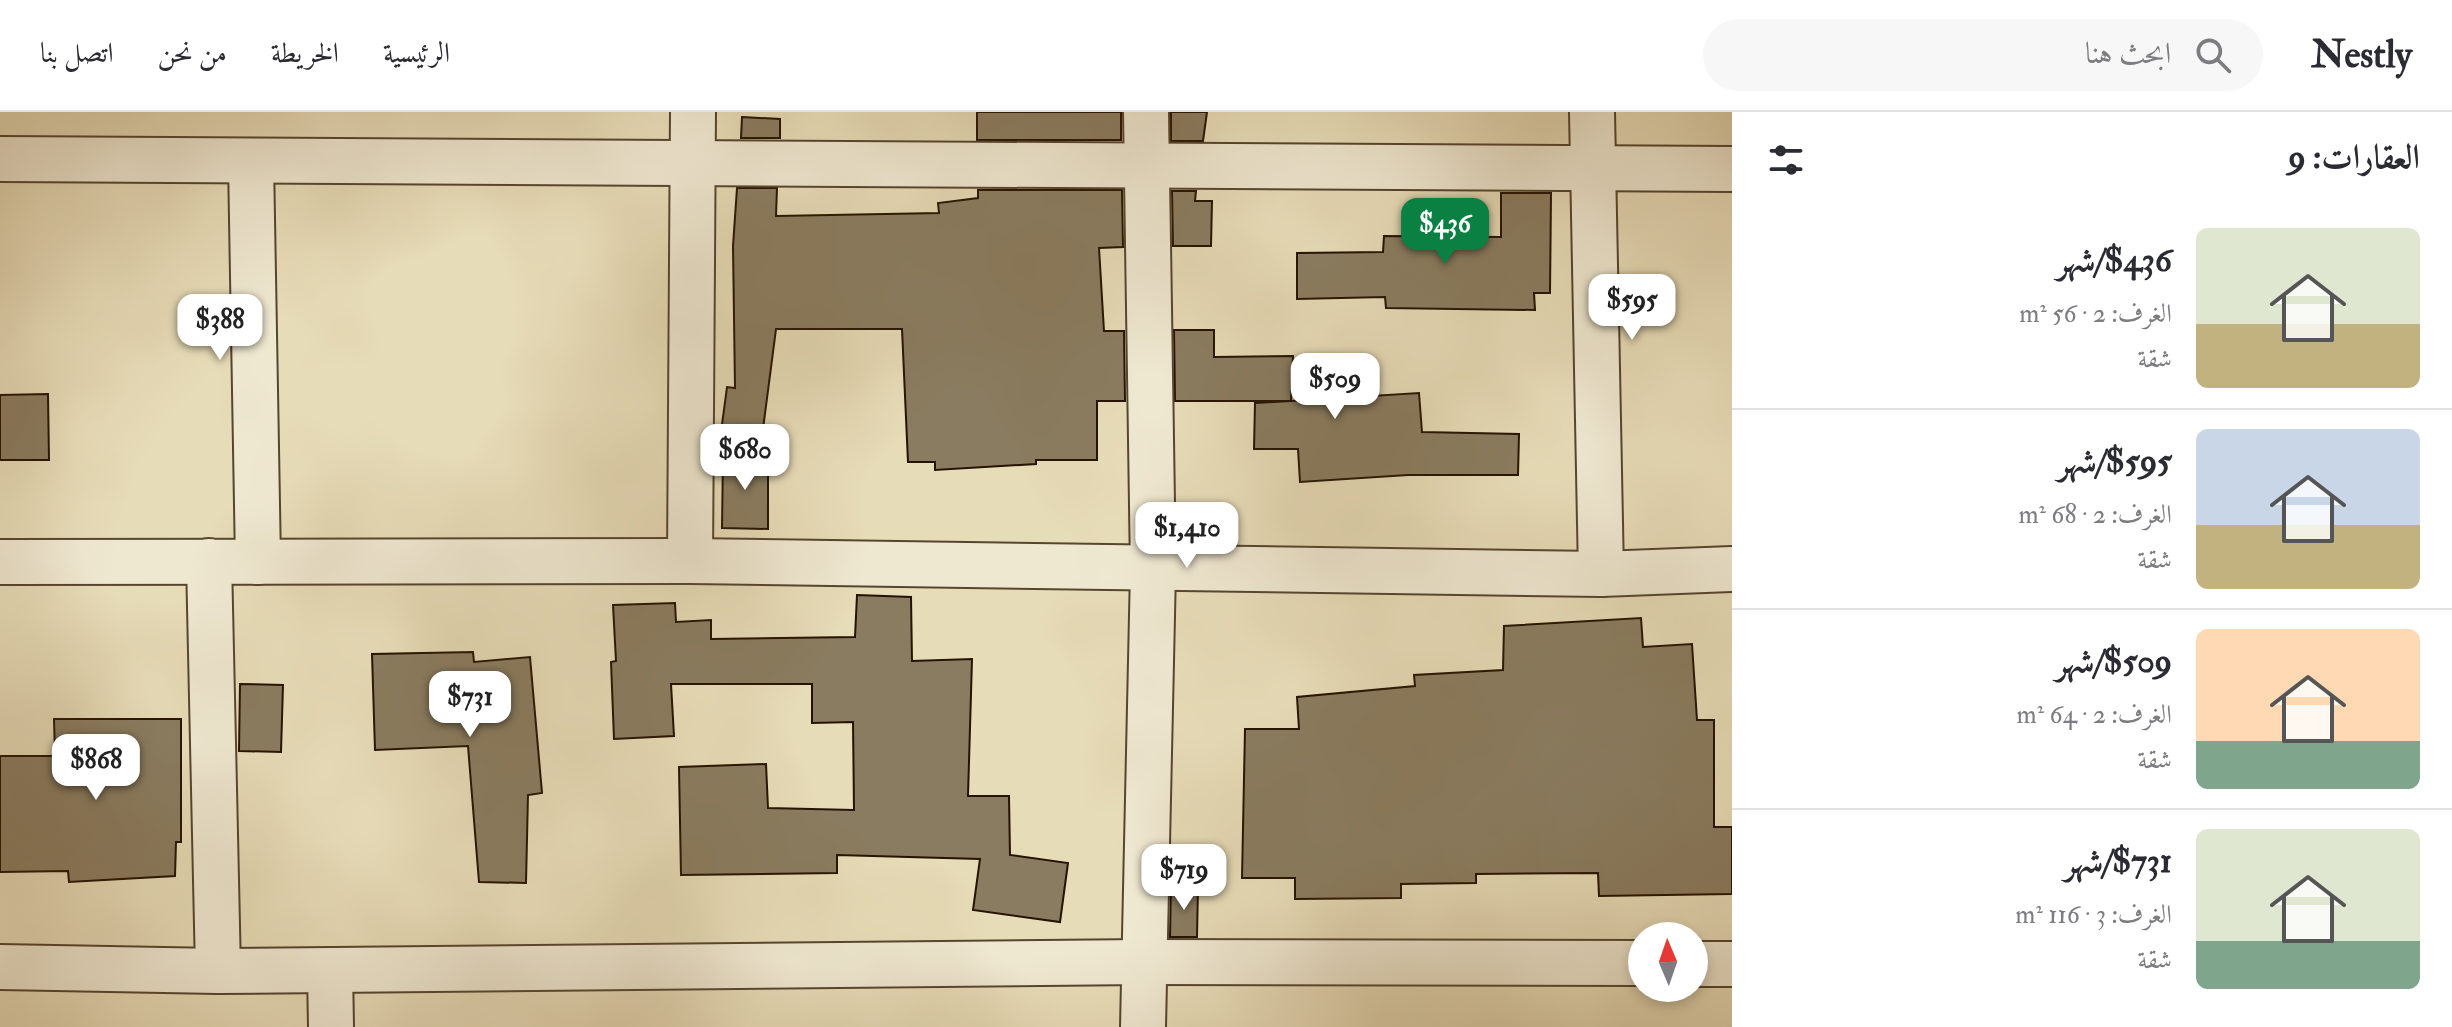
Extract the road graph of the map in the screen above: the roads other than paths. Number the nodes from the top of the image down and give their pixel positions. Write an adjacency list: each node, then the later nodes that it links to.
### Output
1 (693, 112): 6 (street)
2 (1146, 112): 7 (street)
3 (1592, 112): 8 (street)
4 (0, 159): 5 (street)
5 (251, 161): 6 (street); 13 (street)
6 (693, 162): 7 (street); 11 (street)
7 (1146, 163): 8 (street); 15 (street)
8 (1596, 169): 9 (street); 16 (street)
9 (1732, 169)
10 (209, 561): 12 (street); 13 (street); 22 (street)
11 (690, 561): 13 (street); 15 (street)
12 (0, 562)
13 (258, 562)
14 (1732, 569): 16 (street)
15 (1153, 570): 16 (street); 17 (street)
16 (1601, 574)
17 (1144, 962): 18 (street); 23 (street); 25 (street)
18 (1628, 963)
19 (1708, 964): 20 (street)
20 (1732, 964)
21 (0, 967): 22 (street)
22 (218, 971): 23 (street)
23 (330, 971): 24 (street)
24 (331, 1027)
25 (1143, 1027)

